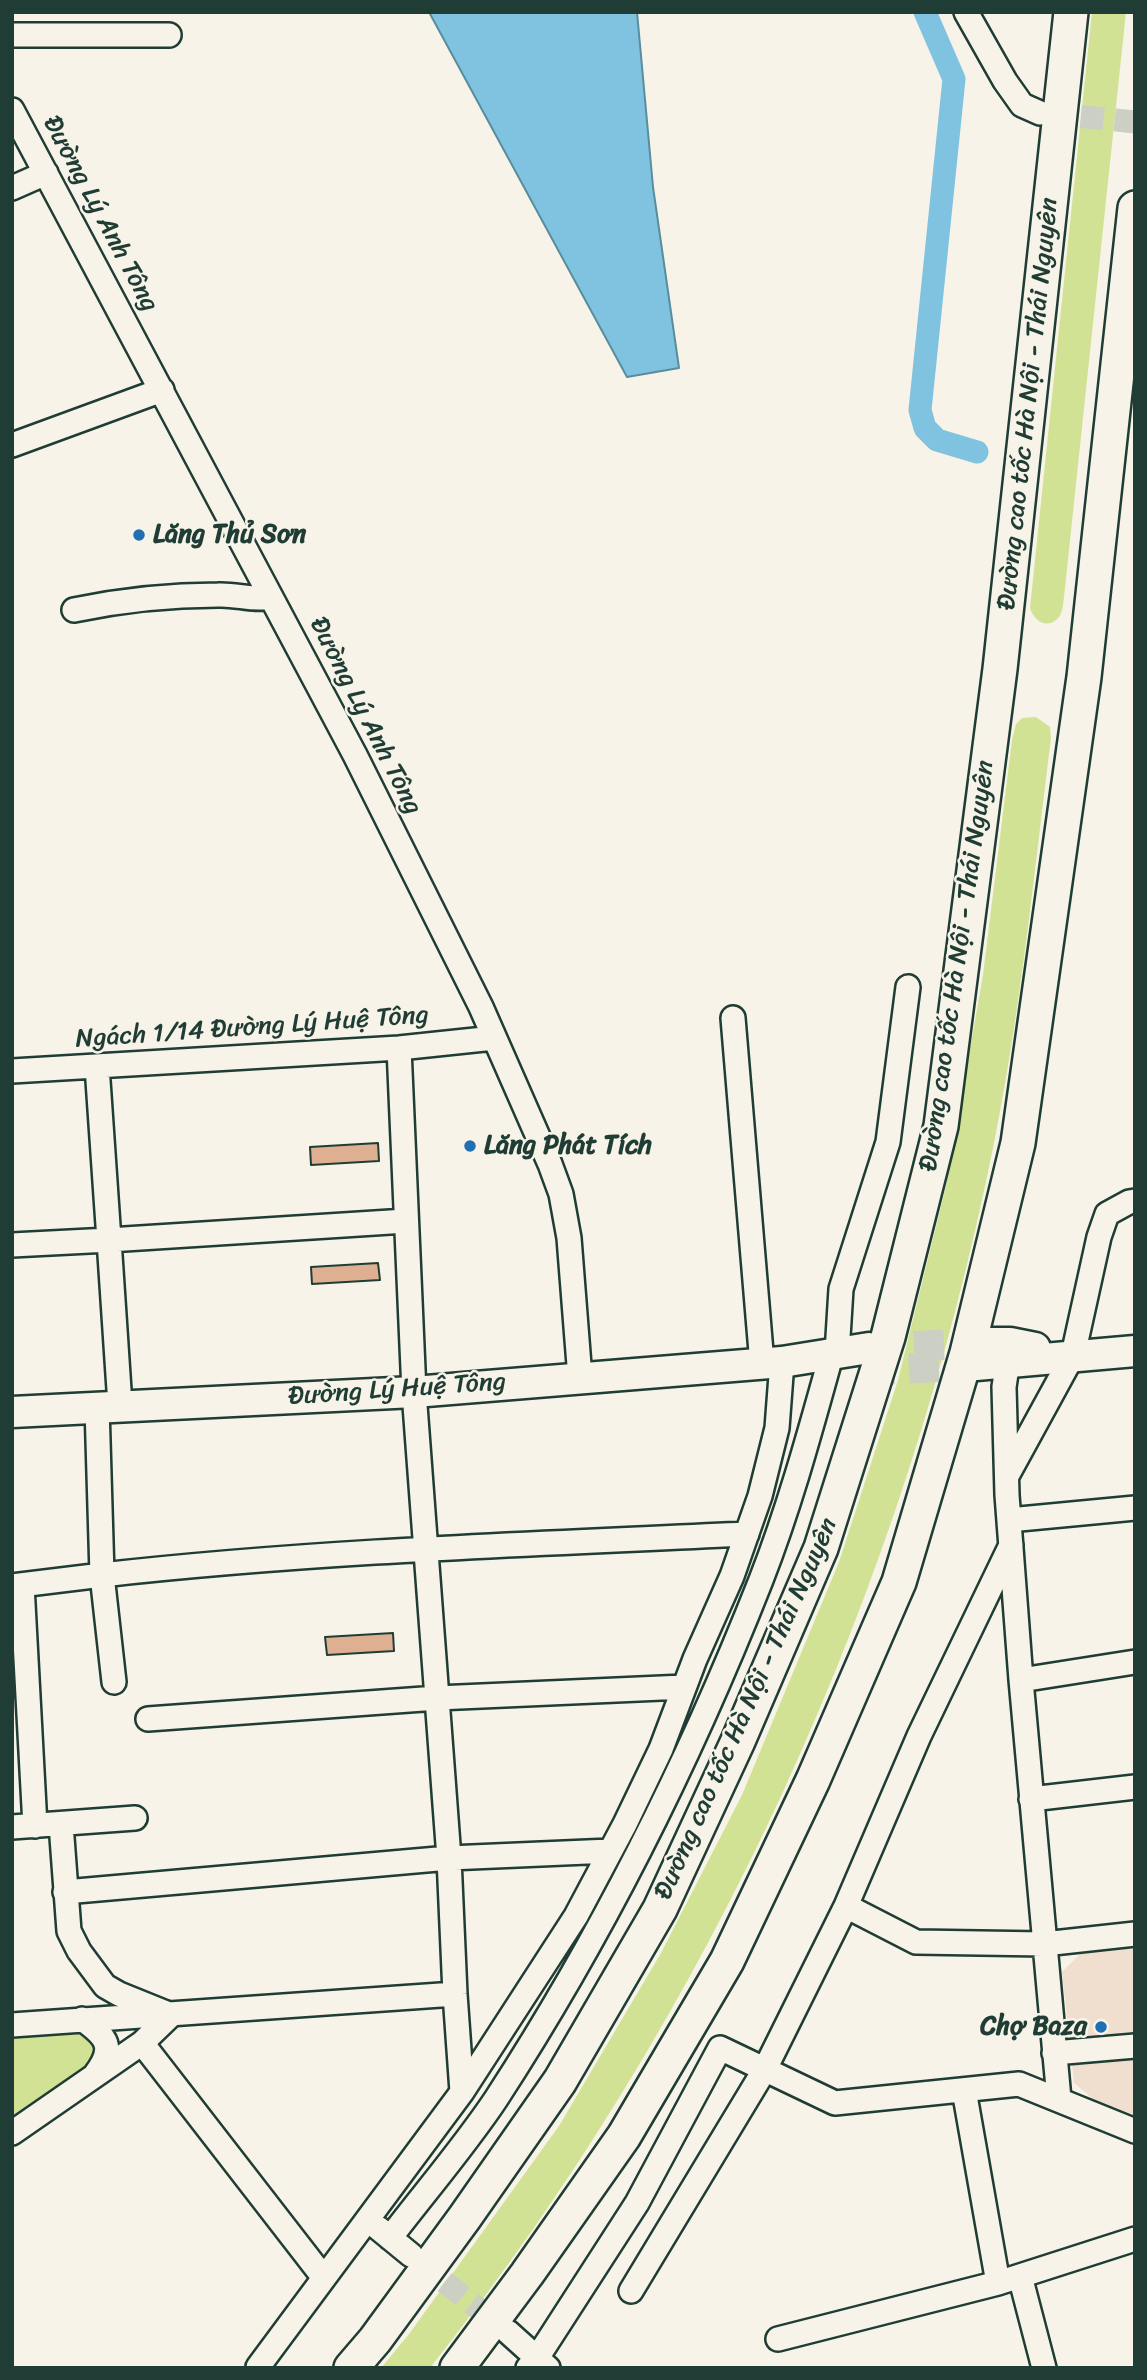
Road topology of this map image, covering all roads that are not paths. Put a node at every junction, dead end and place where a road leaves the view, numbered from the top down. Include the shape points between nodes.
1 (966, 12) edge
2 (1071, 12) edge
3 (12, 35) edge
4 (169, 35) dead end
5 (12, 110) edge
6 (1040, 113) tunnel mouth
7 (46, 173) junction
8 (12, 188) edge
9 (1135, 208) edge
10 (162, 390) junction
11 (12, 445) edge
12 (271, 597) junction
13 (74, 610) dead end
14 (908, 987) dead end
15 (733, 1018) dead end
16 (494, 1038) junction
17 (399, 1048) junction
18 (97, 1066) junction
19 (12, 1071) edge
20 (1135, 1201) edge
21 (406, 1221) junction
22 (109, 1240) junction
23 (12, 1245) edge
24 (1135, 1351) edge
25 (994, 1353) joint
26 (1073, 1355) junction
27 (866, 1359) tunnel mouth
28 (833, 1360) junction
29 (772, 1363) junction
30 (580, 1378) junction
31 (414, 1392) junction
32 (108, 1406) junction
33 (12, 1412) edge
34 (1008, 1475) junction
35 (1135, 1508) edge
36 (1009, 1520) junction
37 (747, 1534) junction
38 (1011, 1545) junction
39 (428, 1549) junction
40 (102, 1575) junction
41 (17, 1585) edge
42 (1135, 1662) edge
43 (1021, 1680) junction
44 (114, 1682) dead end
45 (684, 1687) junction
46 (437, 1698) junction
47 (148, 1719) dead end
48 (1135, 1787) edge
49 (1031, 1799) junction
50 (135, 1818) dead end
51 (61, 1824) junction
52 (23, 1826) edge
53 (610, 1851) junction
54 (449, 1858) junction
55 (65, 1892) junction
56 (846, 1906) junction
57 (1135, 1934) edge
58 (1044, 1944) junction
59 (455, 1994) junction
60 (171, 2015) junction
61 (82, 2019) junction
62 (12, 2025) edge
63 (142, 2043) junction
64 (1135, 2046) edge
65 (1054, 2053) junction
66 (765, 2069) junction
67 (95, 2076) junction
68 (964, 2090) junction
69 (462, 2092) junction
70 (1059, 2099) junction
71 (1135, 2131) edge
72 (12, 2133) edge
73 (367, 2220) junction
74 (390, 2238) junction
75 (1135, 2239) edge
76 (411, 2255) tunnel mouth
77 (324, 2277) junction
78 (1009, 2279) junction
79 (631, 2291) dead end
80 (508, 2333) tunnel mouth
81 (778, 2339) dead end
82 (538, 2364) edge
83 (258, 2367) edge
84 (351, 2368) edge
85 (457, 2368) edge
86 (1044, 2368) edge

1 - 6 street via 1004,81 1022,105
2 - 84 highway, Đường cao tốc Hà Nội - Thái Nguyên via 1000,669 943,1112 888,1336 821,1548 660,1909 560,2081 466,2217
3 - 4 street
5 - 7 street, Đường Lý Anh Tông
7 - 8 street
7 - 10 street, Đường Lý Anh Tông
9 - 85 highway via 1084,677 1018,1143 967,1353 899,1582 813,1780 727,1961 624,2136
10 - 11 street
10 - 12 street, Đường Lý Anh Tông
12 - 13 street via 159,597
12 - 16 street, Đường Lý Anh Tông via 355,755
14 - 28 street via 888,1142 841,1289
15 - 29 street
16 - 17 street, Ngách 1/14 Đường Lý Huệ Tông
16 - 30 street, Đường Lý Anh Tông via 550,1164 565,1213
17 - 18 street, Ngách 1/14 Đường Lý Huệ Tông
17 - 21 street
18 - 19 street, Ngách 1/14 Đường Lý Huệ Tông
18 - 22 street
20 - 26 street via 1107,1214
21 - 22 street
21 - 31 street
22 - 23 street
22 - 32 street
24 - 26 main road
25 - 26 main road
25 - 34 street via 1004,1387
26 - 34 street
27 - 28 main road, Đường Lý Huệ Tông
28 - 29 main road, Đường Lý Huệ Tông
28 - 74 street via 762,1578 680,1767 578,1964 495,2100
29 - 30 main road, Đường Lý Huệ Tông
29 - 37 street via 777,1427
30 - 31 main road, Đường Lý Huệ Tông
31 - 32 main road, Đường Lý Huệ Tông
31 - 39 street
32 - 33 main road, Đường Lý Huệ Tông
32 - 40 street
34 - 36 street
35 - 36 street
36 - 38 street
37 - 39 street
37 - 45 street
38 - 43 street
38 - 56 street via 919,1736
39 - 40 street
39 - 46 street
40 - 41 street
40 - 44 street
41 - 52 street
42 - 43 street
43 - 49 street
45 - 46 street
45 - 53 street via 661,1749
46 - 47 street
46 - 54 street
48 - 49 street
49 - 58 street
50 - 51 street
51 - 52 street
51 - 55 street
53 - 54 street
53 - 69 street via 576,1916
54 - 55 street
54 - 59 street
55 - 60 street via 69,1931 105,1986
56 - 58 street via 916,1942
56 - 66 street
57 - 58 street
58 - 65 street
59 - 60 street
59 - 69 street
60 - 61 street
60 - 63 street
61 - 62 street
61 - 67 street via 101,2033 107,2046 104,2064
63 - 67 street
63 - 77 street
64 - 65 street
65 - 70 street
66 - 68 street via 835,2103
66 - 79 street
66 - 82 street via 720,2048 637,2203
67 - 72 street
68 - 70 street via 1019,2084
68 - 78 street
69 - 73 street
70 - 71 street
73 - 74 street
73 - 77 street
74 - 76 street
75 - 78 street
77 - 83 street
78 - 81 street
78 - 86 street
80 - 82 street

